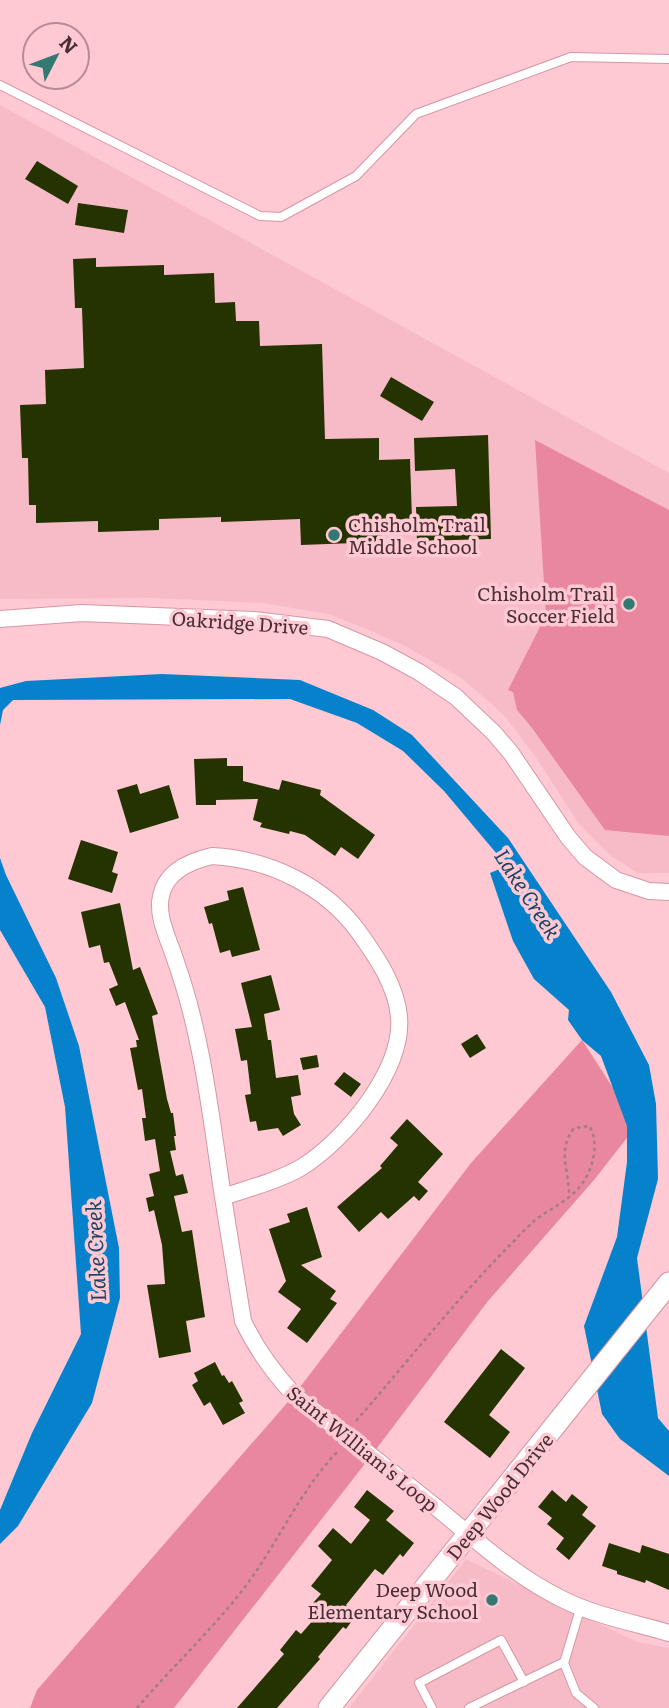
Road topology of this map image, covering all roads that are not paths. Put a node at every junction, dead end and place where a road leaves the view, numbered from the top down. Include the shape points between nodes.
1 (669, 59) edge
2 (0, 85) edge
3 (0, 619) edge
4 (669, 892) edge
5 (223, 1197) junction
6 (668, 1285) edge
7 (467, 1535) junction
8 (581, 1606) junction
9 (669, 1633) edge
10 (564, 1662) junction
11 (524, 1682) junction
12 (329, 1708) edge
13 (432, 1708) edge
14 (470, 1708) edge
15 (594, 1708) edge

1 - 2 lane via 571,57 416,114 356,176 281,216 260,216
3 - 4 street, Oakridge Drive via 82,613 254,620 328,629 382,652 456,697 495,733 585,857 616,880
5 - 5 street, Saint William's Loop via 283,1177 329,1146 379,1085 395,1046 399,1016 375,955 334,905 277,870 212,856 193,860 168,878 160,898 160,915 199,1038
5 - 7 street, Saint William's Loop via 240,1312 251,1340 276,1376 293,1395
6 - 7 street, Deep Wood Drive
7 - 8 street, Saint William's Loop via 539,1586
7 - 12 street, Deep Wood Drive
8 - 9 street, Saint William's Loop
8 - 10 lane
10 - 11 lane
10 - 15 lane via 576,1693
11 - 13 lane via 501,1640 419,1683
11 - 14 lane

